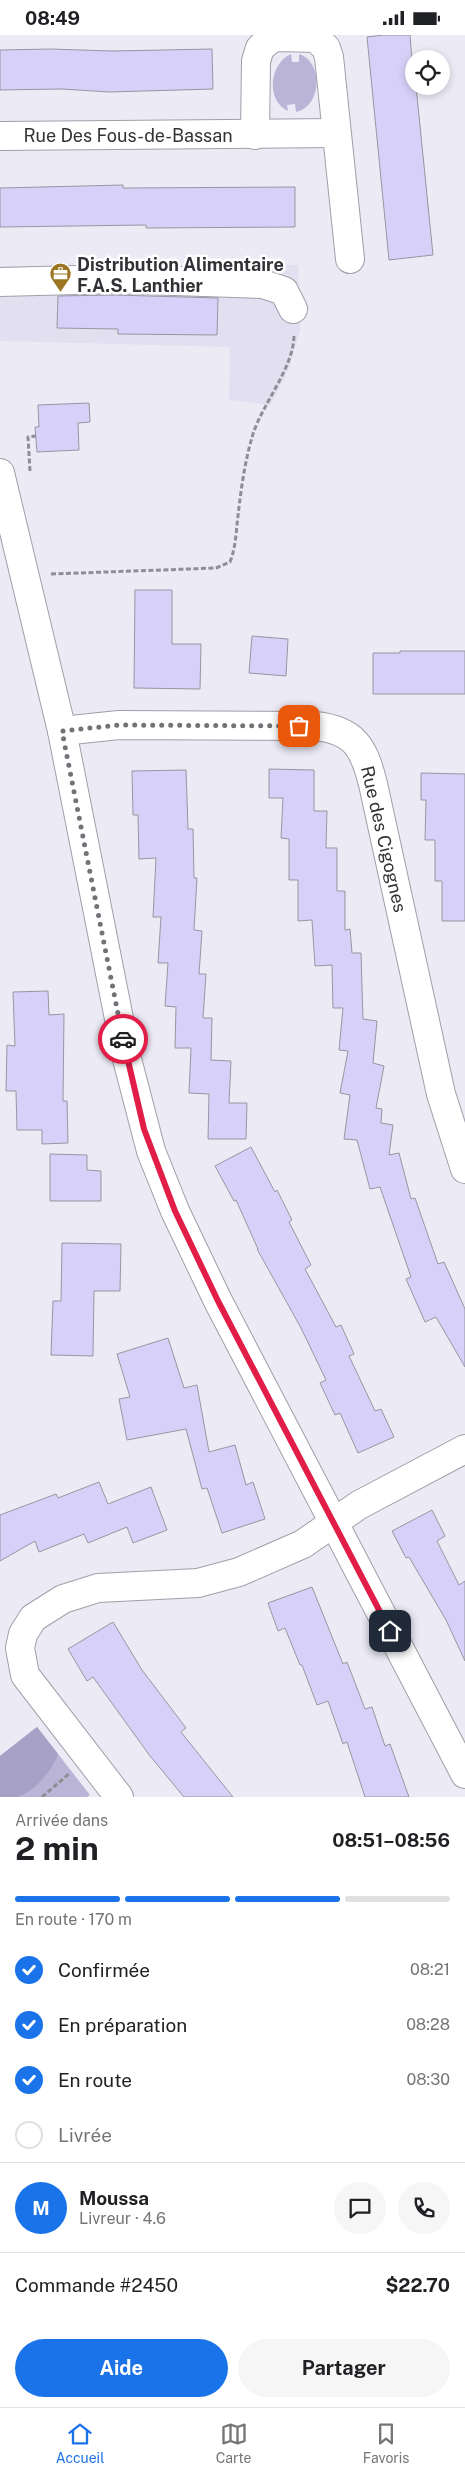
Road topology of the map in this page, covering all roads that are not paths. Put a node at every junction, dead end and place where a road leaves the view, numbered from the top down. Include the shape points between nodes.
1 (336, 133) junction
2 (256, 135) junction
3 (0, 136) edge
4 (350, 259) dead end
5 (0, 282) edge
6 (284, 302) road end
7 (0, 473) edge
8 (62, 731) junction
9 (465, 1169) edge
10 (465, 1449) edge
11 (334, 1523) junction
12 (465, 1774) edge
13 (119, 1797) edge

1 - 2 street, Rue Des Fous-de-Bassan
1 - 2 street, Rue Des Fous-de-Bassan via 326,48 316,38 286,36 271,39 258,54
1 - 4 street, Rue Des Fous-de-Bassan
2 - 3 street, Rue Des Fous-de-Bassan
5 - 6 street via 115,279 263,284
7 - 8 street
8 - 9 street, Rue des Cigognes via 120,725 299,726 334,729 354,740 366,759 374,784 441,1094
8 - 11 street via 127,1059 149,1145 175,1211 218,1301
10 - 11 street via 363,1503
11 - 12 street
11 - 13 street via 303,1544 225,1576 198,1583 98,1588 63,1599 33,1618 23,1633 20,1648 25,1675

